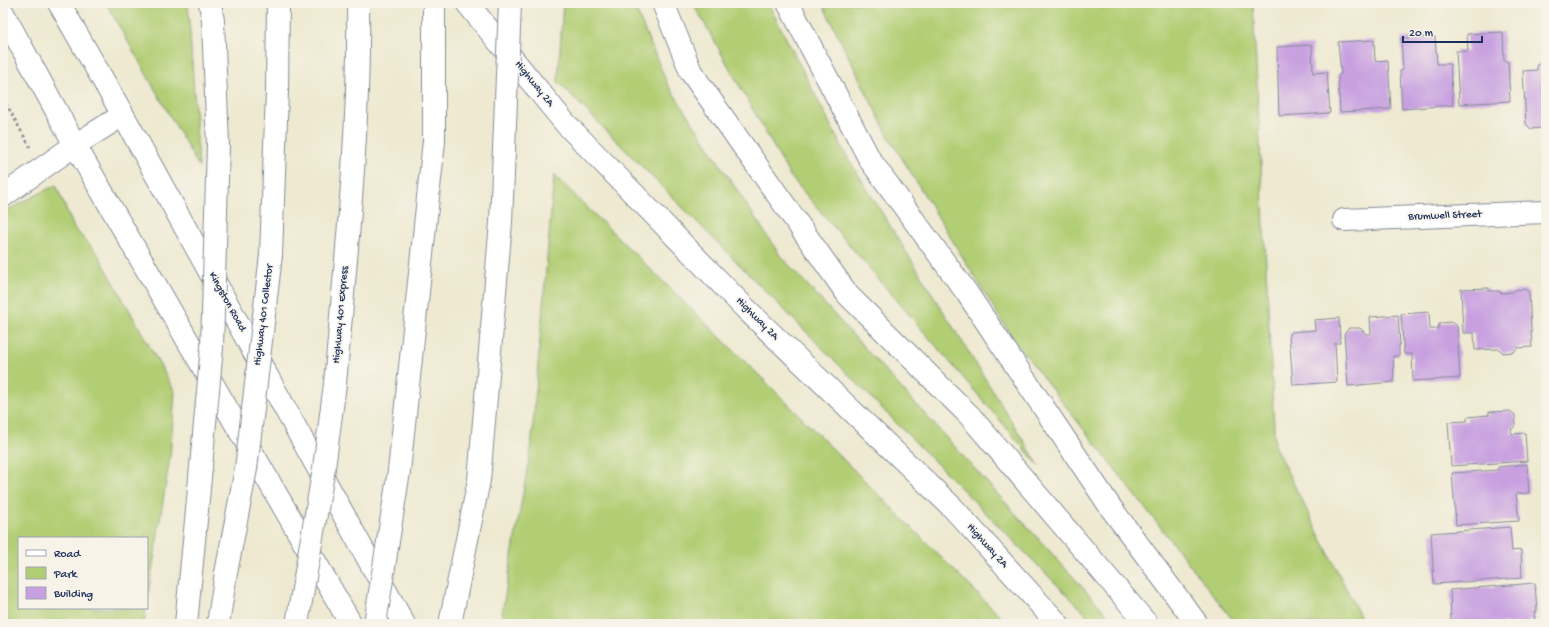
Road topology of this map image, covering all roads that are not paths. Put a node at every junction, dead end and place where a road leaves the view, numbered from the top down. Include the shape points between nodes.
1 (59, 3) edge
2 (210, 3) edge
3 (278, 3) edge
4 (358, 3) edge
5 (434, 3) edge
6 (467, 3) edge
7 (510, 3) edge
8 (662, 3) edge
9 (788, 3) edge
10 (3, 13) edge
11 (123, 115) junction
12 (75, 145) junction
13 (3, 196) edge
14 (1546, 212) edge
15 (1344, 220) dead end
16 (451, 618) edge
17 (186, 624) edge
18 (218, 624) edge
19 (296, 624) edge
20 (351, 624) edge
21 (375, 624) edge
22 (404, 624) edge
23 (1058, 624) edge
24 (1147, 624) edge
25 (1197, 624) edge

1 - 11 main road, Kingston Road
2 - 17 main road, bridge via 218,145 212,348
3 - 18 main road, Highway 401 Collector, bridge via 271,255 246,469
4 - 19 main road, Highway 401 Express, bridge via 359,46 352,193 335,384 324,468
5 - 21 main road, bridge via 434,140 399,471
6 - 23 main road, Highway 2A via 565,123 746,309 953,508
7 - 16 main road, bridge via 502,222 479,480
8 - 24 main road via 691,72 848,295 969,415
9 - 25 main road via 870,160 967,294 1111,508
10 - 12 main road
11 - 12 main road
11 - 22 main road, Kingston Road
12 - 13 main road
12 - 20 main road
14 - 15 main road, Brumwell Street

